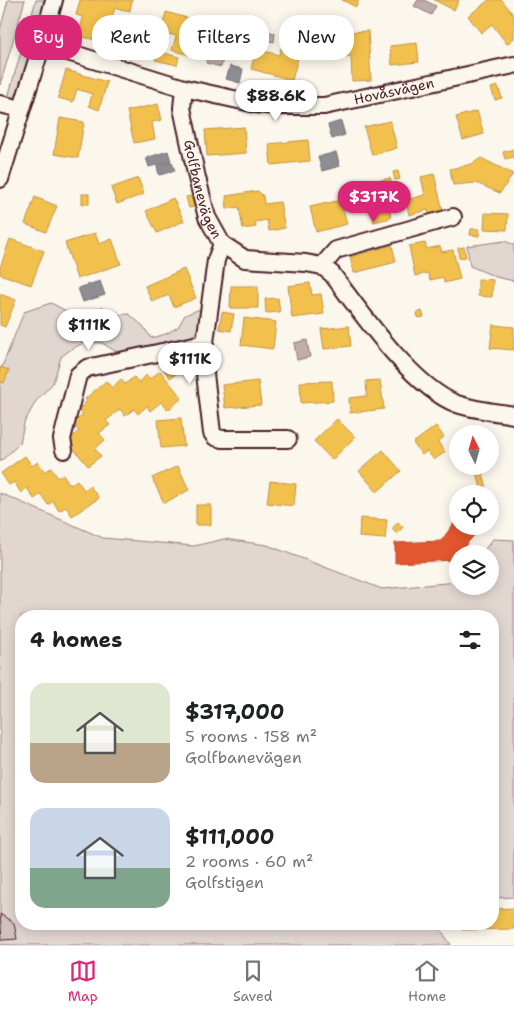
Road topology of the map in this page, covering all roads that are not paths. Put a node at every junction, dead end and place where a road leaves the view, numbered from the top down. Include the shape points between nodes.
1 (54, 0) edge
2 (50, 15) edge
3 (82, 56) edge
4 (37, 60) edge
5 (514, 65) edge
6 (184, 88) junction
7 (0, 104) edge
8 (21, 109) junction
9 (0, 178) edge
10 (452, 217) dead end
11 (222, 244) junction
12 (322, 266) junction
13 (204, 343) junction
14 (514, 415) edge
15 (288, 439) dead end
16 (64, 450) dead end

1 - 2 street
3 - 6 street, Hovåsvägen
4 - 8 street
5 - 6 street, Hovåsvägen via 324,106 256,104
6 - 11 street, Golfbanevägen via 182,108 197,178 207,218
7 - 8 street
8 - 9 street
10 - 12 street via 336,250
11 - 12 street, Golfbanevägen via 245,259
11 - 13 street via 216,260
12 - 14 street via 332,274 392,351 436,391 455,403
13 - 15 street via 205,382 215,437
13 - 16 street via 87,368 78,375 62,439

